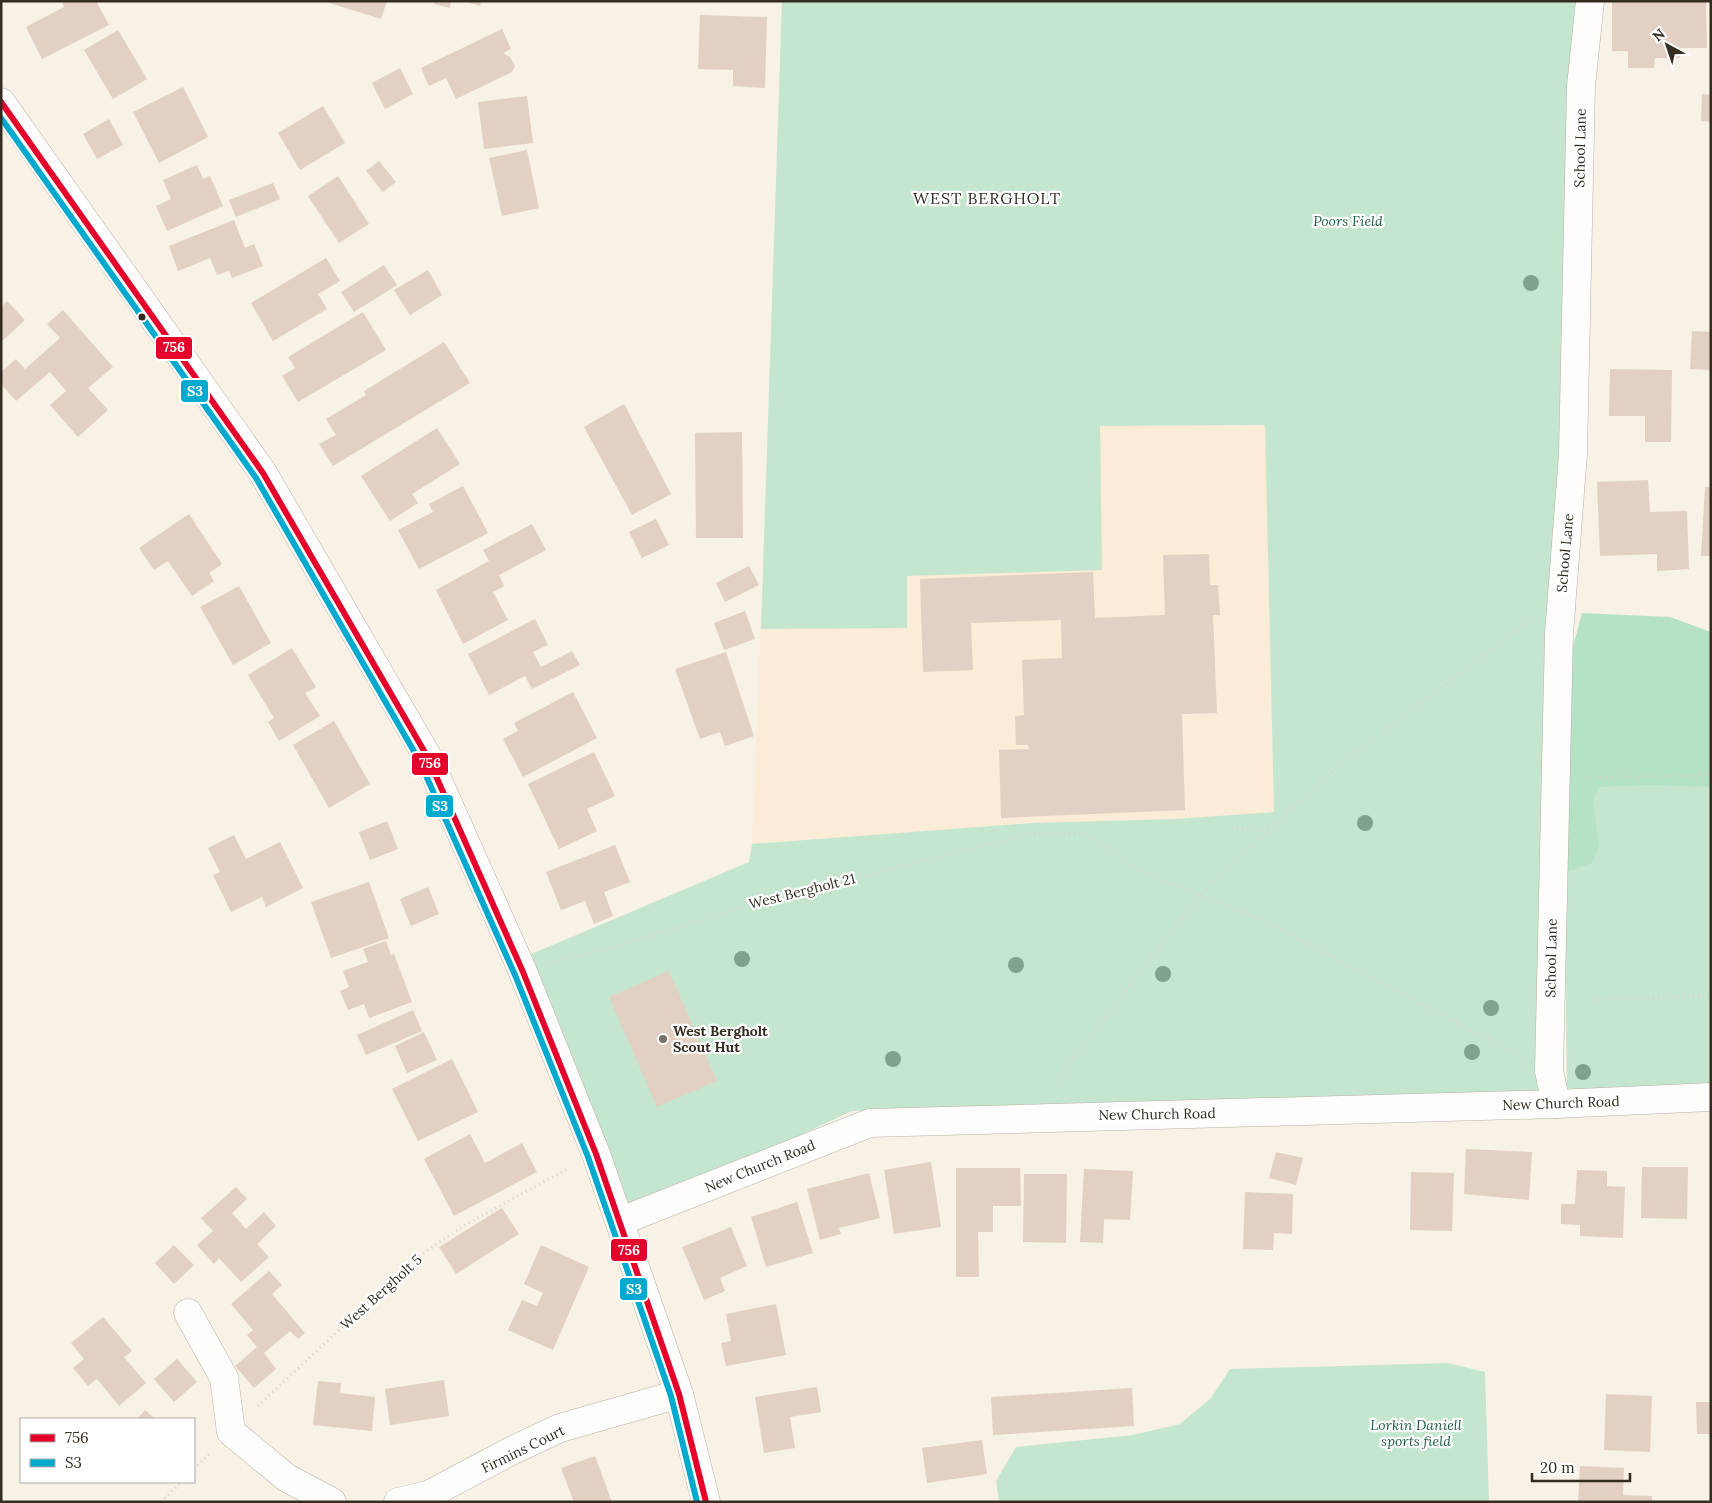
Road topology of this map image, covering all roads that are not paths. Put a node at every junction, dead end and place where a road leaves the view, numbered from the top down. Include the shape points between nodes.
1 (1590, 1) edge
2 (1, 102) edge
3 (1711, 1097) edge
4 (1556, 1104) junction
5 (621, 1221) junction
6 (188, 1313) dead end
7 (679, 1394) junction
8 (325, 1500) edge
9 (398, 1502) edge
10 (706, 1502) edge

1 - 4 street, School Lane via 1581,86 1573,454 1559,634 1549,1071
2 - 5 street via 263,473 427,756 522,972
3 - 4 street, New Church Road
4 - 5 street, New Church Road via 870,1123
5 - 7 street
6 - 8 street via 224,1378 237,1437 287,1478
7 - 9 street, Firmins Court via 560,1428 428,1496
7 - 10 street

